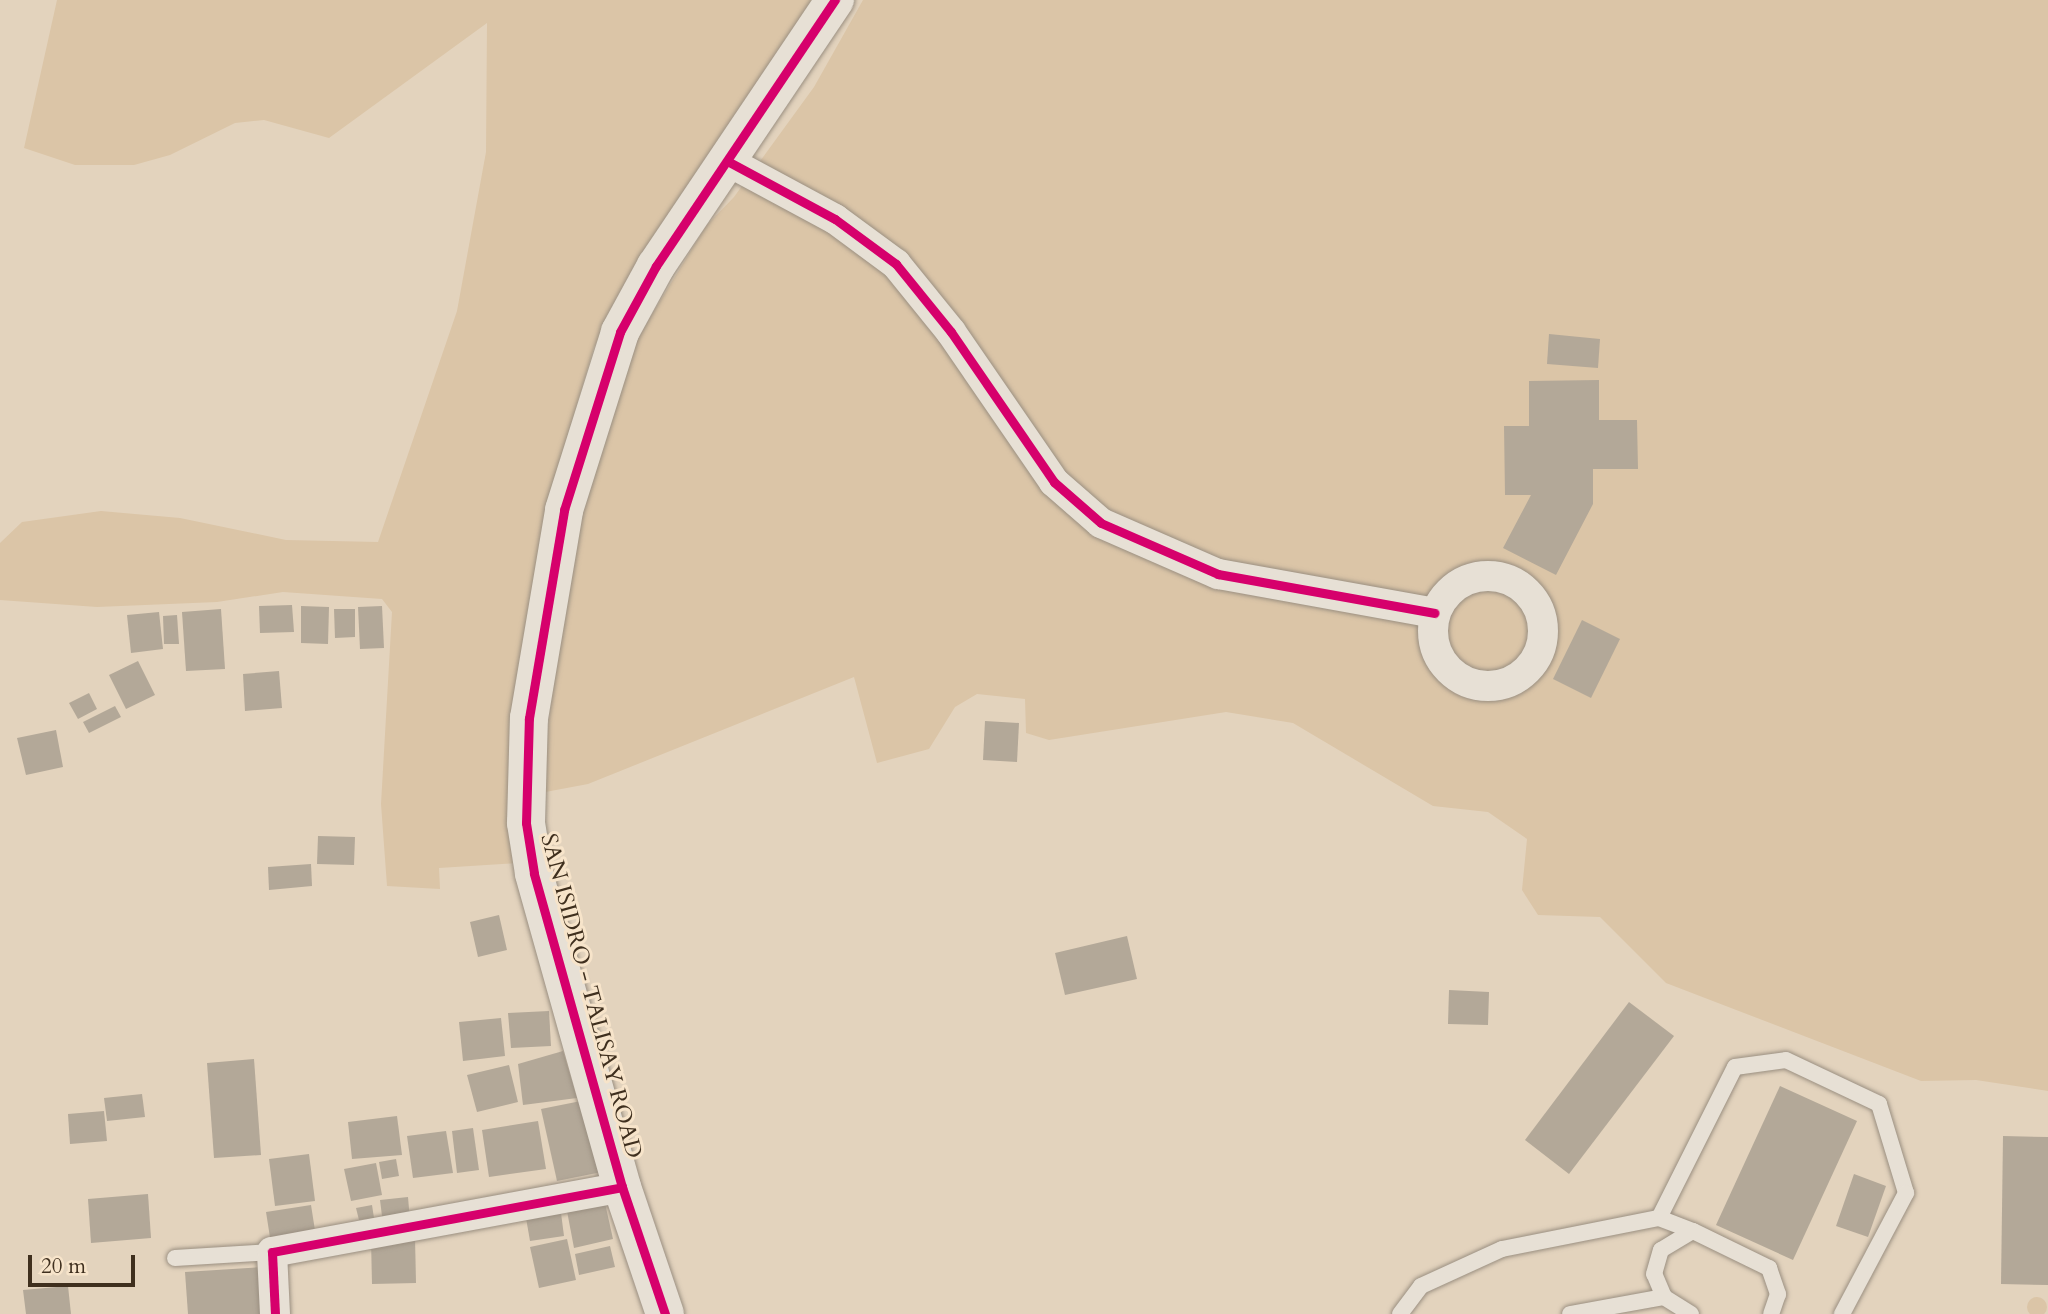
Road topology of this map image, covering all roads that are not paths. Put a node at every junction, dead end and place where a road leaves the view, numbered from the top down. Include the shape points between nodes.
1 (835, 0) edge
2 (731, 163) junction
3 (1435, 613) dead end
4 (622, 1187) junction
5 (1659, 1218) junction
6 (1693, 1231) junction
7 (272, 1252) junction
8 (175, 1258) dead end
9 (1664, 1297) junction
10 (275, 1314) edge
11 (665, 1314) edge
12 (1400, 1314) edge
13 (1570, 1314) edge
14 (1691, 1314) edge
15 (1771, 1314) edge
16 (1842, 1314) edge

1 - 2 street, SAN ISIDRO - TALISAY ROAD
2 - 3 street via 835,219 896,264 1054,482 1101,523 1218,574
2 - 4 street, SAN ISIDRO - TALISAY ROAD via 650,276 607,367 564,510 528,729 526,823 534,873
4 - 7 street
4 - 11 street, SAN ISIDRO - TALISAY ROAD
5 - 6 lane
5 - 12 lane via 1502,1249 1421,1286
5 - 16 lane via 1735,1067 1786,1060 1879,1104 1906,1193
6 - 9 lane via 1661,1250 1654,1274
6 - 15 lane via 1769,1268 1778,1294
7 - 8 lane
7 - 10 street
9 - 13 lane
9 - 14 lane

